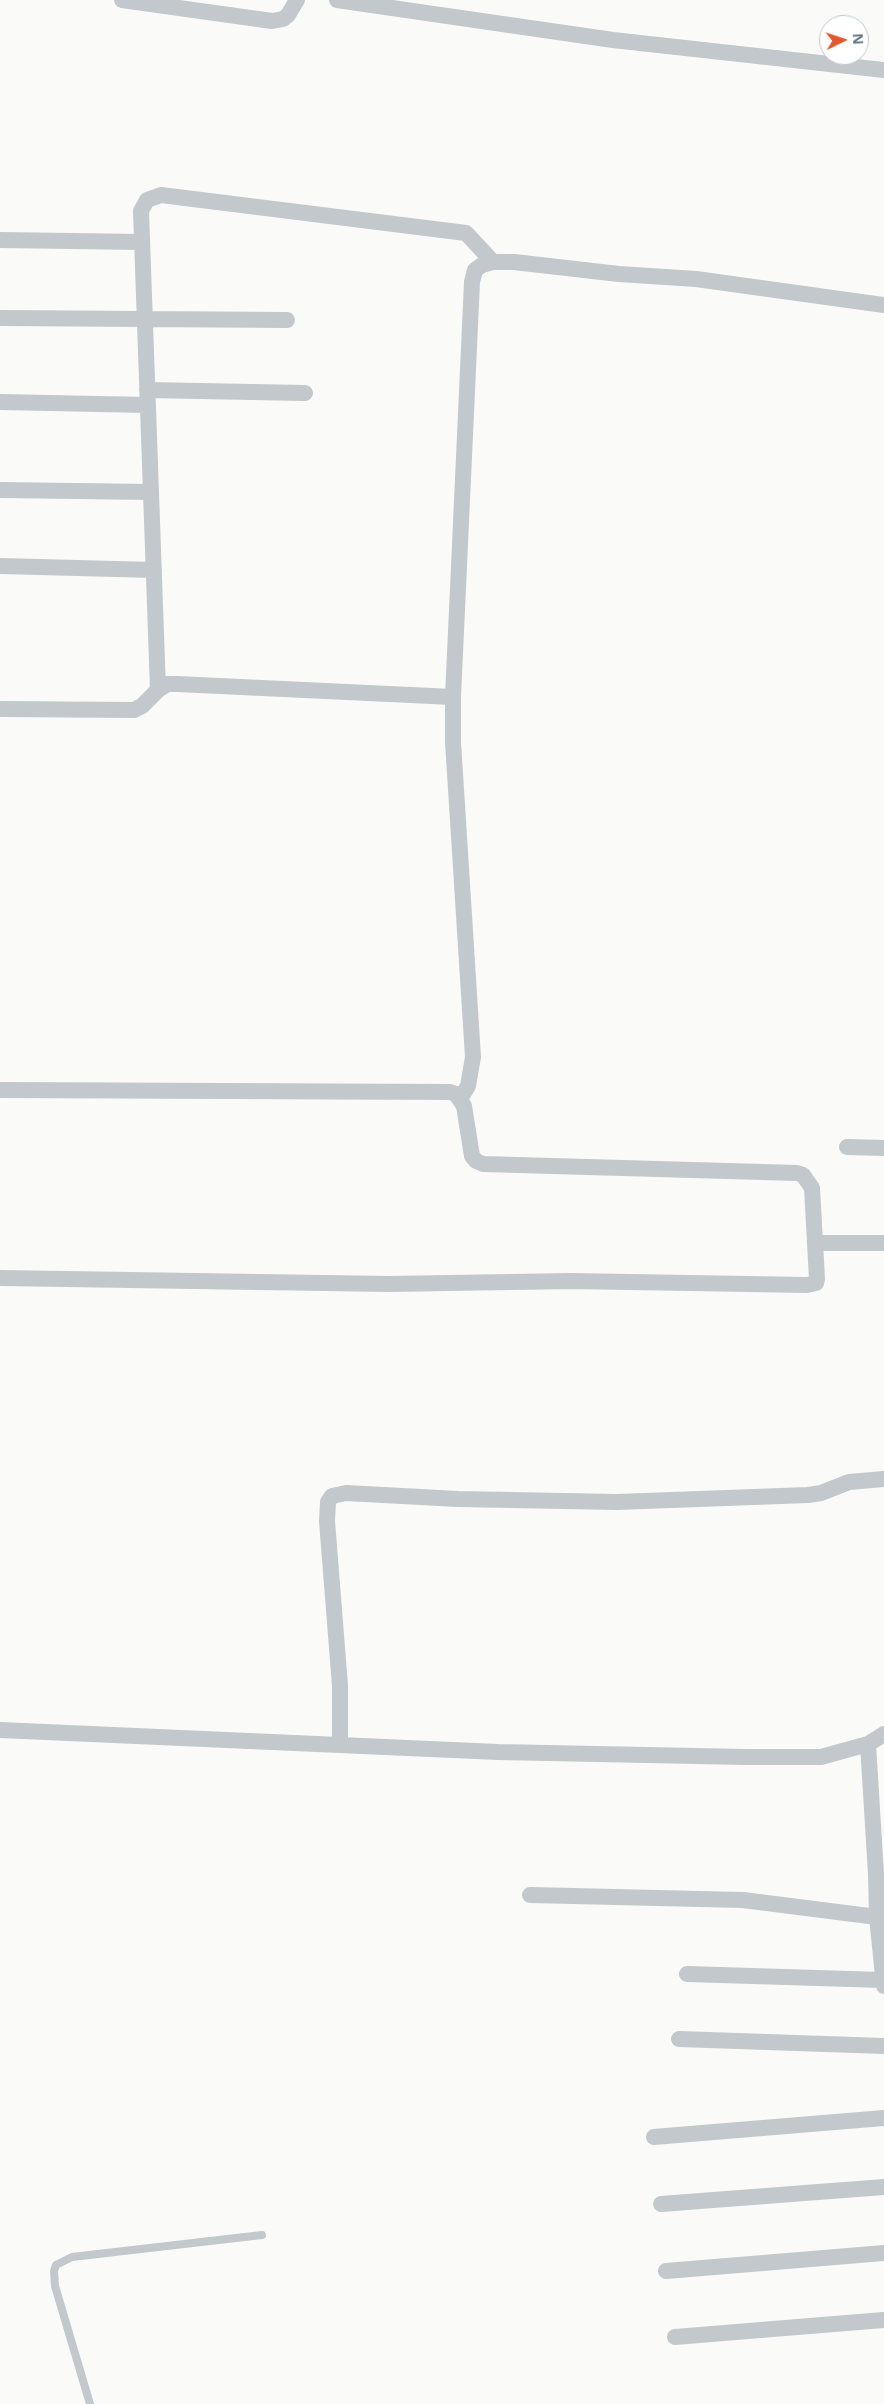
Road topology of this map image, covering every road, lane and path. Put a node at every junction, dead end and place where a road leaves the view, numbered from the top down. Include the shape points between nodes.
1 (122, 0) edge
2 (296, 0) edge
3 (337, 0) edge
4 (884, 70) edge
5 (0, 240) edge
6 (142, 242) junction
7 (493, 262) junction
8 (884, 305) edge
9 (0, 318) edge
10 (145, 320) junction
11 (287, 320) dead end
12 (305, 393) dead end
13 (148, 398) junction
14 (0, 402) edge
15 (0, 490) edge
16 (151, 492) junction
17 (0, 566) edge
18 (154, 570) junction
19 (158, 690) junction
20 (452, 697) junction
21 (0, 709) edge
22 (0, 1090) edge
23 (460, 1099) junction
24 (847, 1147) dead end
25 (884, 1148) edge
26 (816, 1243) junction
27 (884, 1243) edge
28 (0, 1278) edge
29 (884, 1479) edge
30 (0, 1730) edge
31 (884, 1734) edge
32 (868, 1744) junction
33 (340, 1746) junction
34 (880, 1874) edge
35 (530, 1895) dead end
36 (876, 1917) junction
37 (687, 1974) dead end
38 (884, 1983) edge
39 (679, 2039) dead end
40 (884, 2046) edge
41 (884, 2118) edge
42 (654, 2137) dead end
43 (884, 2187) edge
44 (660, 2204) dead end
45 (262, 2234) dead end
46 (884, 2253) edge
47 (666, 2271) dead end
48 (884, 2320) edge
49 (675, 2337) dead end
50 (90, 2404) edge

1 - 2 street via 272,21 288,15
3 - 4 street via 613,40
5 - 6 street
6 - 7 street via 141,211 147,200 161,195 466,233
6 - 10 street
7 - 8 street via 696,279
7 - 20 street via 475,270 472,282
9 - 10 street
10 - 11 street
10 - 13 street
12 - 13 street
13 - 14 street
13 - 16 street
15 - 16 street
16 - 18 street
17 - 18 street
18 - 19 street
19 - 20 street via 167,684 177,684
19 - 21 street via 134,710
20 - 23 street via 473,1057 468,1086
22 - 23 street via 450,1092
23 - 26 street via 464,1106 469,1150 476,1161 483,1164 803,1175 812,1188
24 - 25 street
26 - 27 street
26 - 28 street via 817,1279 816,1283 807,1285 389,1284
29 - 33 street via 849,1482 808,1495 617,1502 346,1493 332,1496 326,1521 340,1686
30 - 33 street
31 - 32 street
32 - 33 street via 821,1757 746,1758
32 - 34 street
34 - 36 street
35 - 36 street via 743,1900
36 - 38 street
37 - 38 street
39 - 40 street
41 - 42 street
43 - 44 street
45 - 50 lane via 60,2261 54,2271 55,2286
46 - 47 street
48 - 49 street

